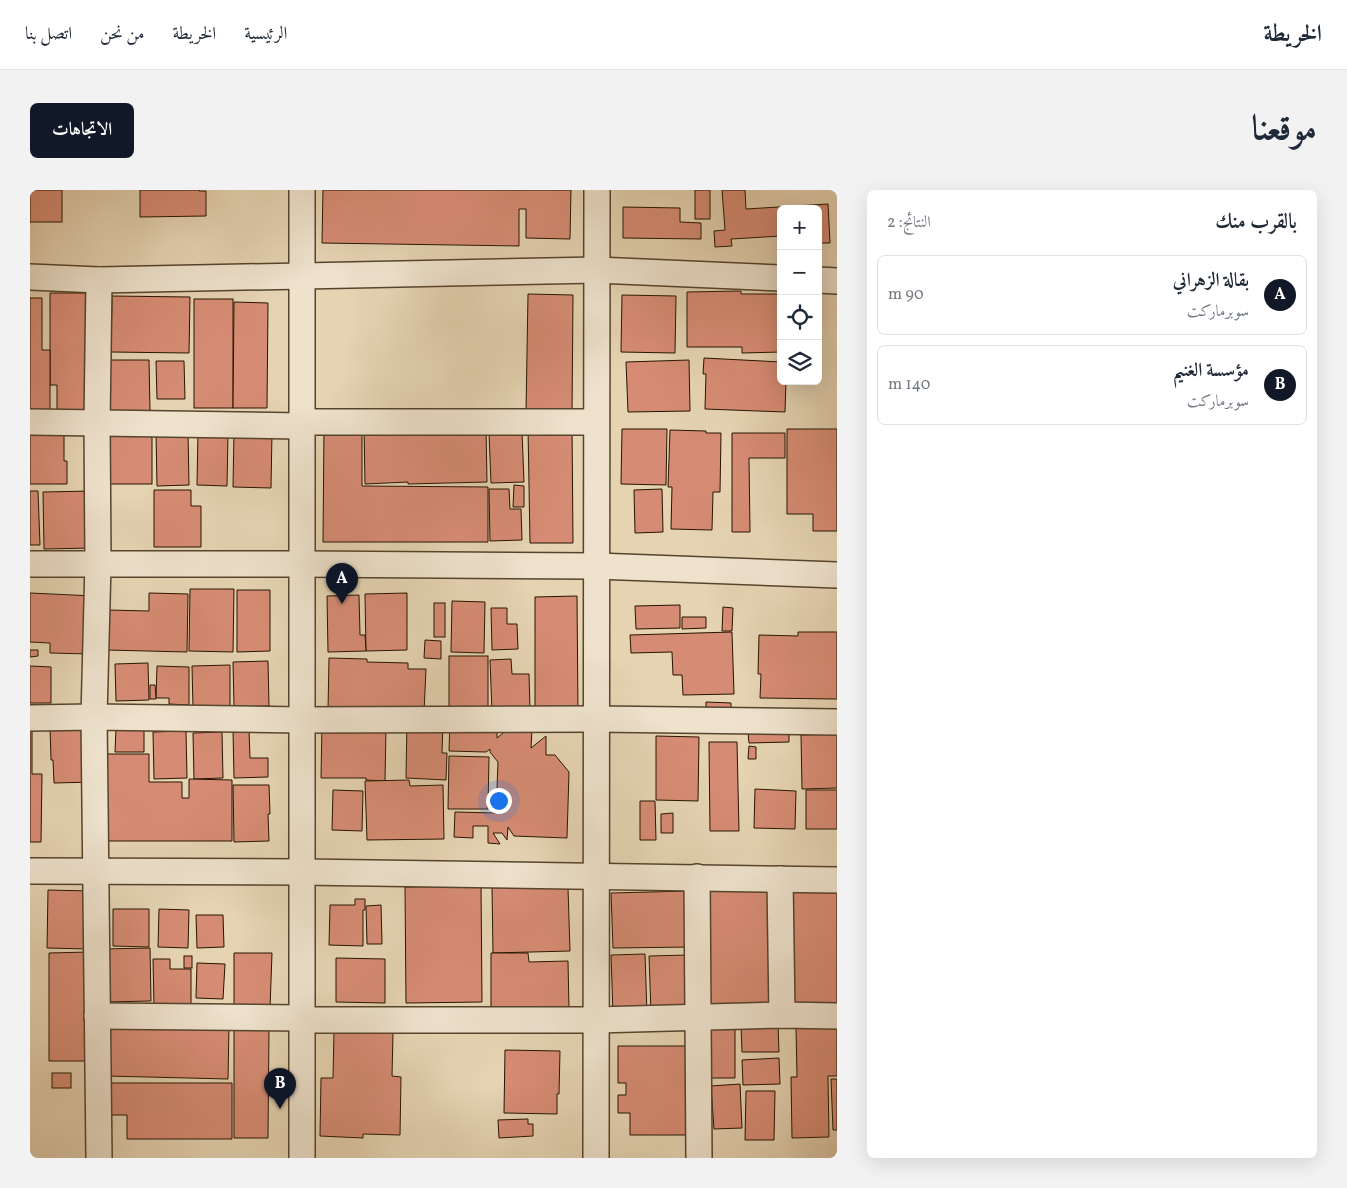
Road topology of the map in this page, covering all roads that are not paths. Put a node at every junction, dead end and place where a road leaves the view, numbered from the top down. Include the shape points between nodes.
1 (302, 190) edge
2 (597, 190) edge
3 (597, 270) junction
4 (302, 275) junction
5 (30, 277) edge
6 (777, 278) edge
7 (100, 280) junction
8 (822, 280) edge
9 (837, 281) edge
10 (30, 422) edge
11 (596, 422) junction
12 (97, 423) junction
13 (302, 424) junction
14 (98, 563) junction
15 (30, 564) edge
16 (302, 564) junction
17 (596, 566) junction
18 (837, 575) edge
19 (94, 717) junction
20 (30, 718) edge
21 (595, 719) junction
22 (301, 720) junction
23 (837, 722) edge
24 (30, 871) edge
25 (95, 872) junction
26 (302, 872) junction
27 (596, 876) junction
28 (696, 877) junction
29 (780, 879) junction
30 (837, 880) edge
31 (782, 1015) junction
32 (97, 1016) junction
33 (837, 1016) edge
34 (697, 1018) junction
35 (302, 1019) junction
36 (596, 1020) junction
37 (99, 1158) edge
38 (302, 1158) edge
39 (596, 1158) edge
40 (699, 1158) edge

1 - 4 street
2 - 3 street
3 - 4 street
3 - 6 street
3 - 11 street
4 - 7 street
4 - 13 street
5 - 7 street
7 - 12 street
8 - 9 street
10 - 12 street
11 - 13 street
11 - 17 street
12 - 13 street
12 - 14 street
13 - 16 street
14 - 15 street
14 - 16 street
14 - 19 street
16 - 17 street
16 - 22 street
17 - 18 street
17 - 21 street
19 - 20 street
19 - 22 street
19 - 25 street
21 - 22 street
21 - 23 street
21 - 27 street
22 - 26 street
24 - 25 street
25 - 26 street
25 - 32 street
26 - 27 street
26 - 35 street
27 - 28 street
27 - 36 street
28 - 29 street
28 - 34 street
29 - 30 street
29 - 31 street
31 - 33 street
31 - 34 street
32 - 35 street
32 - 37 street
34 - 36 street
34 - 40 street
35 - 36 street
35 - 38 street
36 - 39 street

